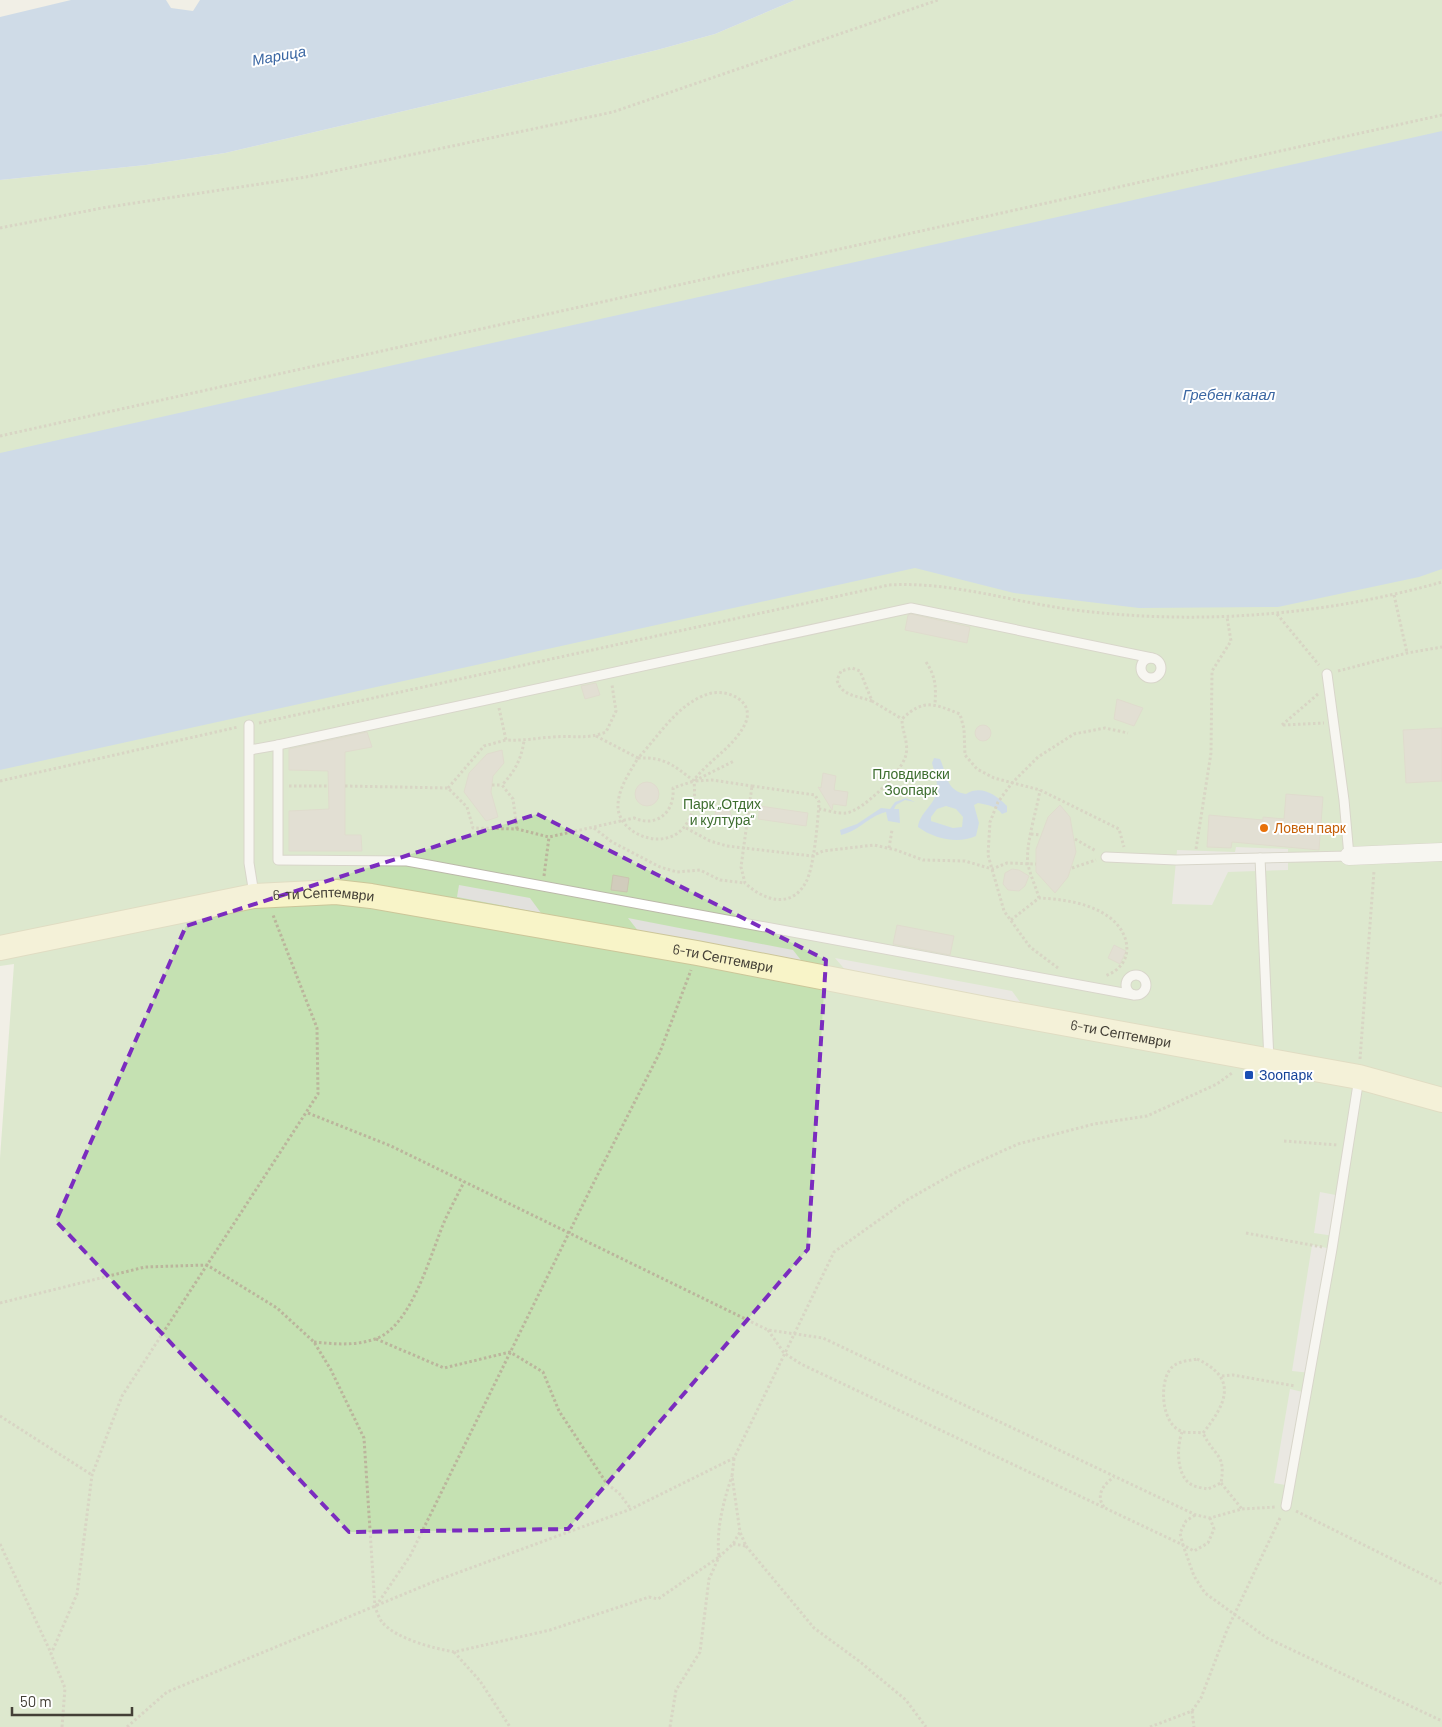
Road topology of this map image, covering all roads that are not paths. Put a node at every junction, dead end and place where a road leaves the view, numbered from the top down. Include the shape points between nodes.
1 (1152, 658) dead end
2 (1326, 674) road end
3 (249, 725) dead end
4 (278, 746) junction
5 (250, 750) junction
6 (1442, 852) edge
7 (1349, 856) junction
8 (1106, 857) road end
9 (1260, 858) junction
10 (260, 896) junction
11 (0, 948) edge
12 (1134, 995) dead end
13 (1262, 1060) junction
14 (1359, 1077) junction
15 (1442, 1100) edge
16 (1286, 1506) road end

1 - 4 lane via 911,608
2 - 7 lane
3 - 5 lane
4 - 5 lane
4 - 12 lane via 278,860 407,861
5 - 10 lane via 249,863
6 - 7 street
7 - 9 lane
8 - 9 lane
9 - 13 lane
10 - 11 street, 6-ти Септември
10 - 13 street, 6-ти Септември via 336,892 371,896 697,953
13 - 14 street, 6-ти Септември
14 - 15 street, 6-ти Септември
14 - 16 lane

